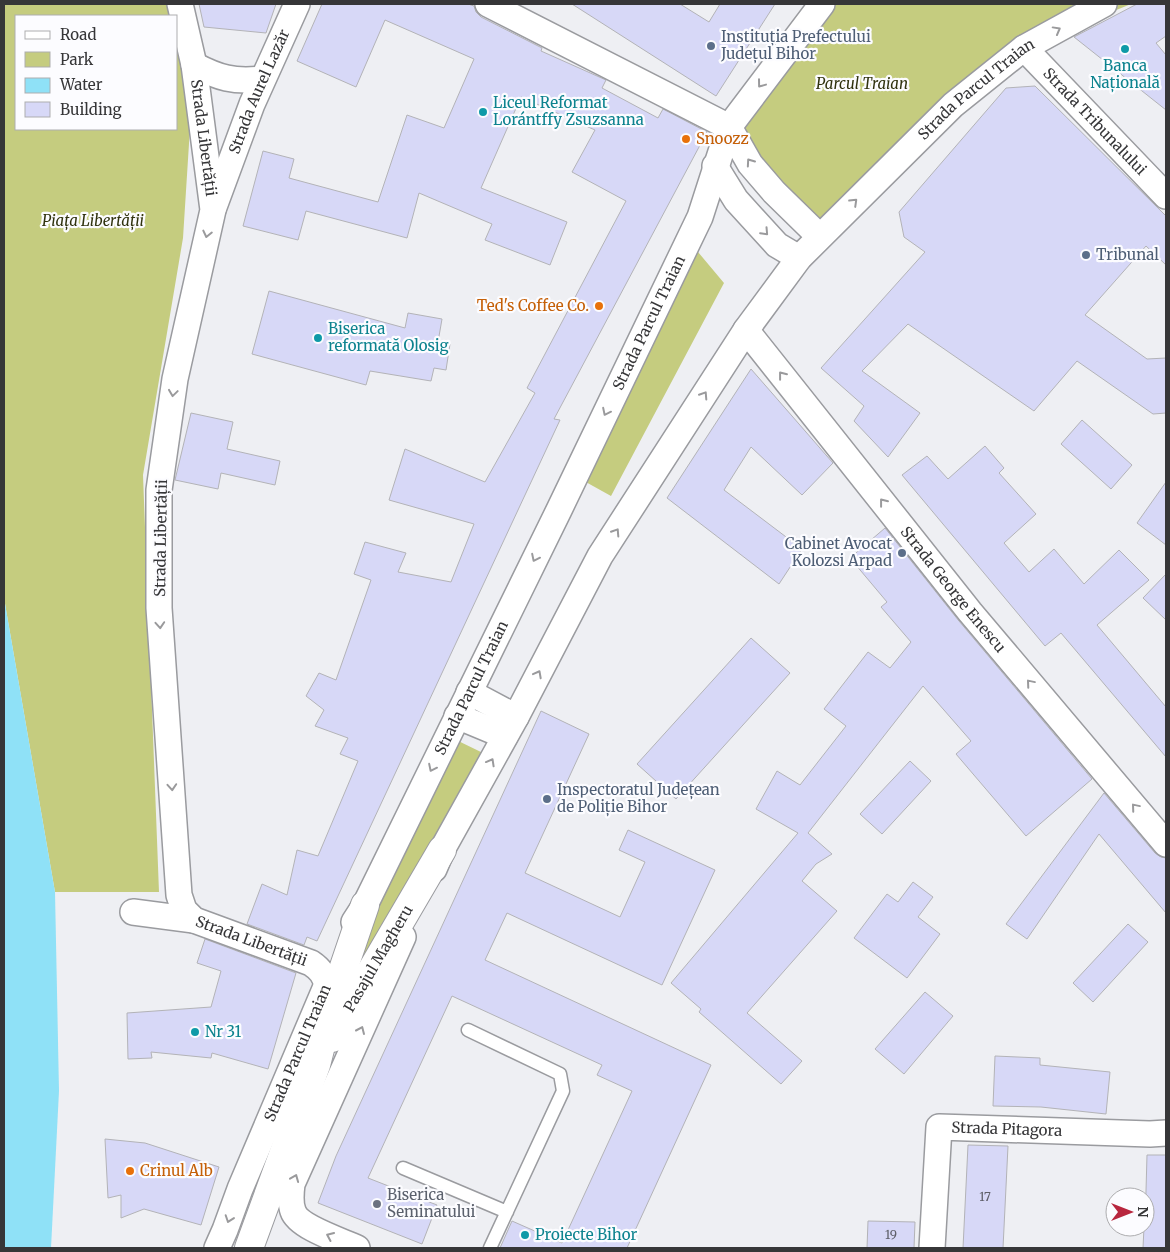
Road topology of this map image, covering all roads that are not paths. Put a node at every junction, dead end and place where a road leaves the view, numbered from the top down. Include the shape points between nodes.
1 (180, 4) edge
2 (297, 4) edge
3 (488, 4) edge
4 (822, 4) edge
5 (1104, 4) edge
6 (1024, 48) junction
7 (194, 65) junction
8 (262, 79) junction
9 (728, 127) junction
10 (715, 166) junction
11 (774, 192) junction
12 (1166, 196) edge
13 (736, 200) junction
14 (213, 210) junction
15 (700, 217) junction
16 (819, 236) junction
17 (799, 258) junction
18 (746, 330) junction
19 (469, 692) junction
20 (457, 716) junction
21 (510, 727) junction
22 (1166, 844) edge
23 (442, 850) junction
24 (364, 905) junction
25 (133, 912) dead end
26 (194, 920) junction
27 (327, 986) junction
28 (468, 1030) dead end
29 (316, 1065) junction
30 (1166, 1133) edge
31 (402, 1168) dead end
32 (507, 1212) junction
33 (217, 1248) edge
34 (249, 1248) edge
35 (357, 1248) edge
36 (490, 1248) edge
37 (932, 1248) edge

1 - 7 street, Strada Libertății
2 - 8 street, Strada Aurel Lazăr
3 - 9 street
4 -> 9 street, Strada Parcul Traian
6 -> 5 street, Strada Parcul Traian
6 - 12 street, Strada Tribunalului
16 -> 6 street, Strada Parcul Traian via 953,105
7 - 8 street via 229,80
7 - 14 street, Strada Libertății
8 - 14 street, Strada Aurel Lazăr
9 - 10 street, Strada Parcul Traian
11 -> 9 street via 750,164
10 - 13 street
10 - 15 street, Strada Parcul Traian
11 - 13 street
11 - 16 street
13 - 15 street
13 -> 17 street via 777,245
14 -> 26 street, Strada Libertății via 175,379 159,490 159,608 179,895 184,910
15 -> 19 street, Strada Parcul Traian
16 - 17 street, Strada Parcul Traian
17 - 18 street, Strada Parcul Traian
21 -> 18 street, Strada Parcul Traian via 600,556
22 -> 18 street, Strada George Enescu via 970,612
19 - 20 street, Strada Parcul Traian
19 - 21 street
20 - 21 street
20 -> 24 street, Strada Parcul Traian
23 -> 21 street, Strada Parcul Traian
23 - 29 street, Pasajul Magheru
35 -> 23 street, Strada Parcul Traian via 302,1223 293,1212 292,1184
24 - 27 street, Strada Parcul Traian via 346,937
24 - 29 street, Pasajul Magheru via 332,1002
25 - 26 street
26 - 27 street, Strada Libertății via 311,962 317,966
27 -> 33 street, Strada Parcul Traian
28 - 32 lane via 560,1074 563,1091
29 - 34 street, Pasajul Magheru
30 - 37 street, Strada Pitagora via 939,1127
31 - 32 lane
32 - 36 lane

